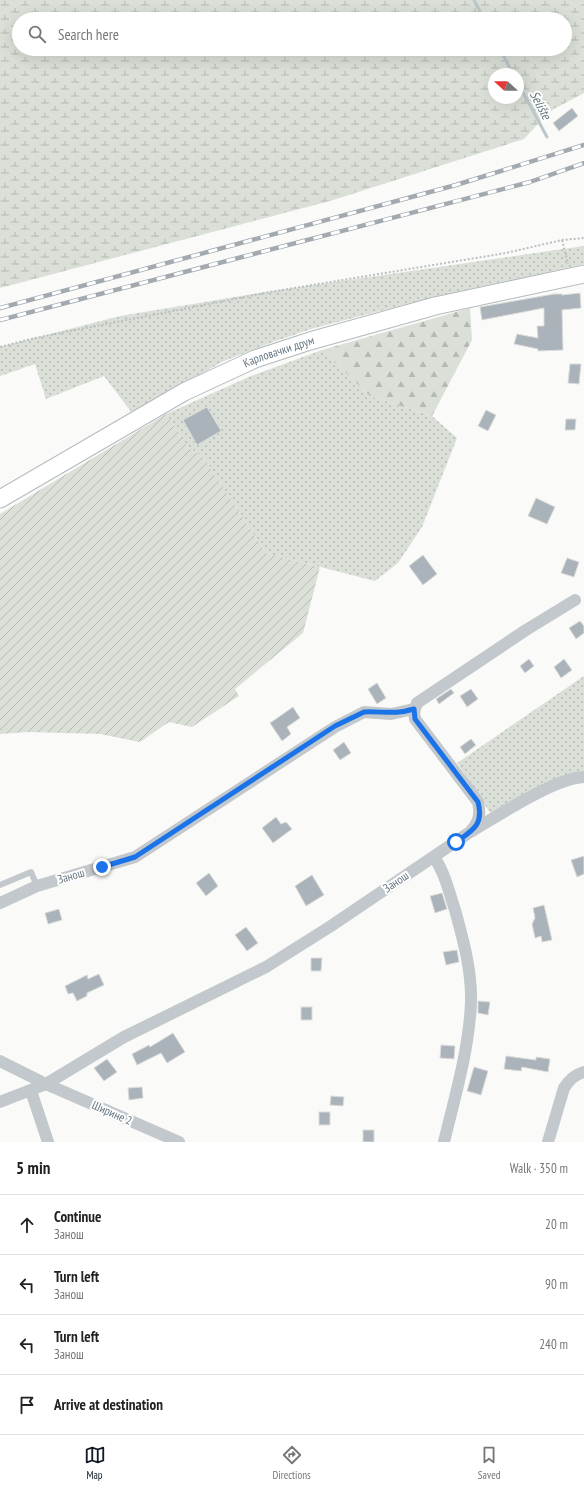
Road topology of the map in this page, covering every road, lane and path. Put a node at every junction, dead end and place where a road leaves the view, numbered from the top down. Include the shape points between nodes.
1 (584, 238) edge
2 (562, 240) junction
3 (578, 275) edge
4 (0, 347) edge
5 (0, 498) edge
6 (575, 600) dead end
7 (414, 709) junction
8 (584, 778) edge
9 (470, 832) junction
10 (434, 857) junction
11 (0, 885) edge
12 (37, 886) junction
13 (0, 903) edge
14 (0, 1060) edge
15 (584, 1072) edge
16 (46, 1084) junction
17 (31, 1091) junction
18 (0, 1102) edge
19 (48, 1142) edge
20 (178, 1142) edge
21 (444, 1142) edge
22 (548, 1142) edge

1 - 2 path
2 - 3 path
2 - 4 path via 506,253 270,292
3 - 5 main road, Карловачки друм via 405,314 310,340 255,359 184,392
6 - 7 street via 422,699
7 - 9 street, Занош via 415,719 478,802 478,824
7 - 12 street, Занош via 391,714 364,712 335,726 135,857
8 - 9 street, Занош via 574,778 536,795
9 - 10 street, Занош
10 - 16 street, Занош via 266,967 124,1037
10 - 21 street via 447,883 464,942 471,1002 462,1070
11 - 12 lane via 31,872
12 - 13 street, Занош
14 - 16 street, Ширине 2
15 - 22 street via 575,1075 564,1088
16 - 17 street, Занош
16 - 20 street, Ширине 2
17 - 18 street, Занош
17 - 19 street

